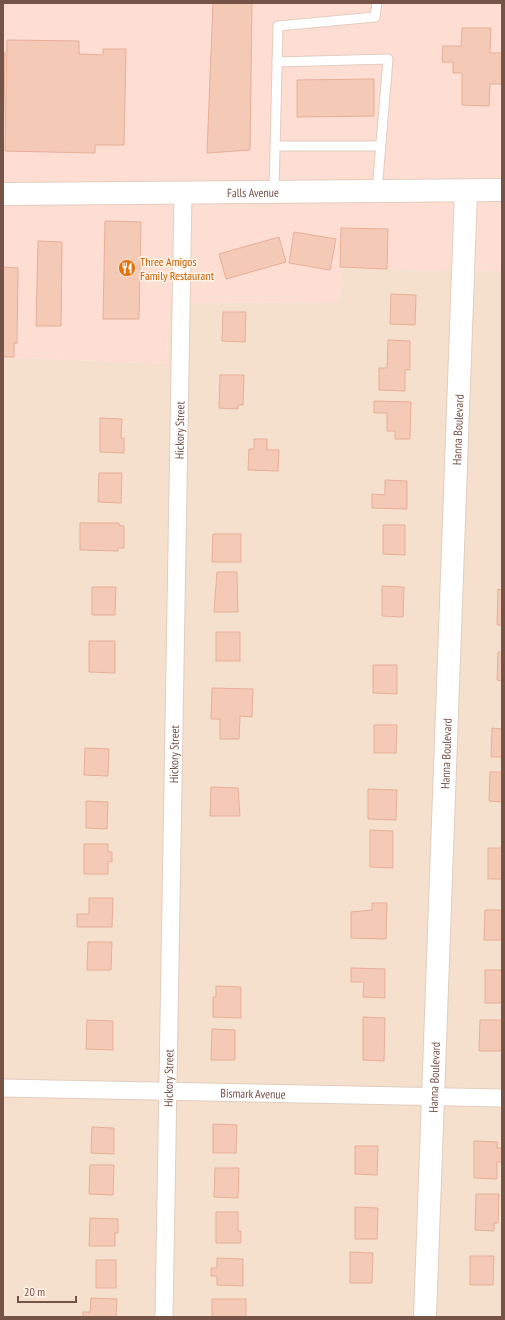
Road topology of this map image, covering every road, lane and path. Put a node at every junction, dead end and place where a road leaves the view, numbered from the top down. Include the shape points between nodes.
1 (378, 3) edge
2 (277, 62) junction
3 (275, 146) junction
4 (380, 146) junction
5 (502, 190) edge
6 (274, 191) junction
7 (377, 191) junction
8 (466, 191) junction
9 (183, 192) junction
10 (3, 194) edge
11 (3, 1088) edge
12 (168, 1091) junction
13 (434, 1096) junction
14 (502, 1098) edge
15 (164, 1317) edge
16 (425, 1317) edge

1 - 2 lane via 375,17 278,26
2 - 3 lane
2 - 4 lane via 388,59
3 - 4 lane
3 - 6 lane
4 - 7 lane
5 - 8 street, Falls Avenue
6 - 7 street, Falls Avenue
6 - 9 street, Falls Avenue
7 - 8 street, Falls Avenue
8 - 13 street, Hanna Boulevard
9 - 10 street, Falls Avenue
9 - 12 street, Hickory Street
11 - 12 street, Bismark Avenue
12 - 13 street, Bismark Avenue
12 - 15 street, Hickory Street
13 - 14 street, Bismark Avenue
13 - 16 street, Hanna Boulevard

